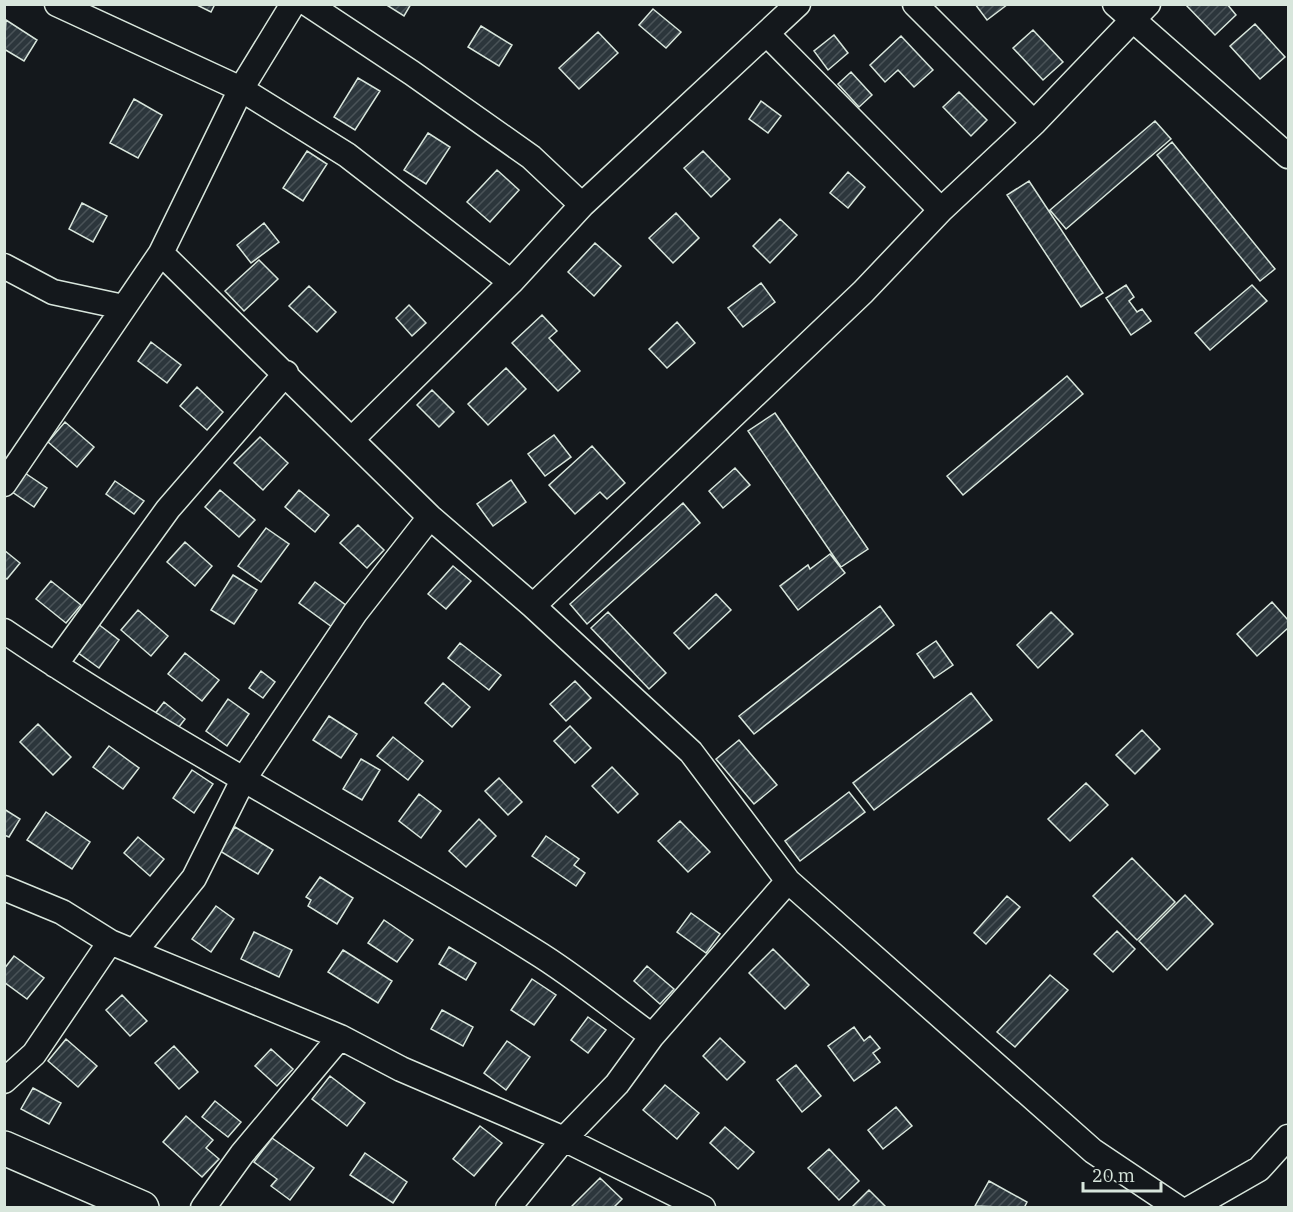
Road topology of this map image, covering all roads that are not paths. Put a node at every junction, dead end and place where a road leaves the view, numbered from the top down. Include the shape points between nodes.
1 (57, 4) edge
2 (293, 4) edge
3 (308, 4) edge
4 (798, 4) edge
5 (915, 4) edge
6 (1131, 10) edge
7 (767, 34) junction
8 (241, 89) junction
9 (1034, 123) junction
10 (1288, 156) edge
11 (582, 205) junction
12 (941, 210) junction
13 (161, 253) junction
14 (4, 266) edge
15 (511, 282) junction
16 (123, 307) junction
17 (286, 373) junction
18 (351, 439) junction
19 (4, 483) edge
20 (430, 518) junction
21 (533, 606) junction
22 (4, 631) edge
23 (55, 665) junction
24 (243, 780) junction
25 (788, 881) junction
26 (4, 888) edge
27 (110, 942) junction
28 (135, 951) junction
29 (652, 1036) junction
30 (340, 1037) junction
31 (4, 1081) edge
32 (1288, 1137) edge
33 (564, 1139) junction
34 (4, 1148) edge
35 (102, 1200) edge
36 (142, 1208) edge
37 (204, 1208) edge
38 (508, 1208) edge
39 (703, 1208) edge
40 (1178, 1208) edge
41 (1191, 1208) edge

1 - 8 street
2 - 8 street
3 - 11 street via 531,157
4 - 7 street
5 - 9 street
6 - 9 street
6 - 10 street
7 - 11 street
7 - 12 street
8 - 13 street
8 - 15 street via 347,155
9 - 12 street
11 - 15 street
12 - 21 street via 863,292
13 - 16 street
13 - 17 street
14 - 16 street via 53,292
15 - 18 street
16 - 19 street
17 - 18 street
17 - 23 street via 168,509
18 - 20 street
20 - 21 street
20 - 24 street via 355,613
21 - 25 street via 691,752
22 - 23 street
23 - 24 street
24 - 28 street via 194,878
24 - 29 street via 536,952
25 - 29 street
25 - 40 street via 1093,1151
26 - 27 street via 62,912
27 - 28 street
27 - 31 street via 34,1054
28 - 30 street
29 - 33 street via 617,1084
30 - 33 street via 401,1069
30 - 37 street via 242,1154
32 - 41 street via 1259,1169
33 - 38 street
33 - 39 street
34 - 35 street
35 - 36 street

